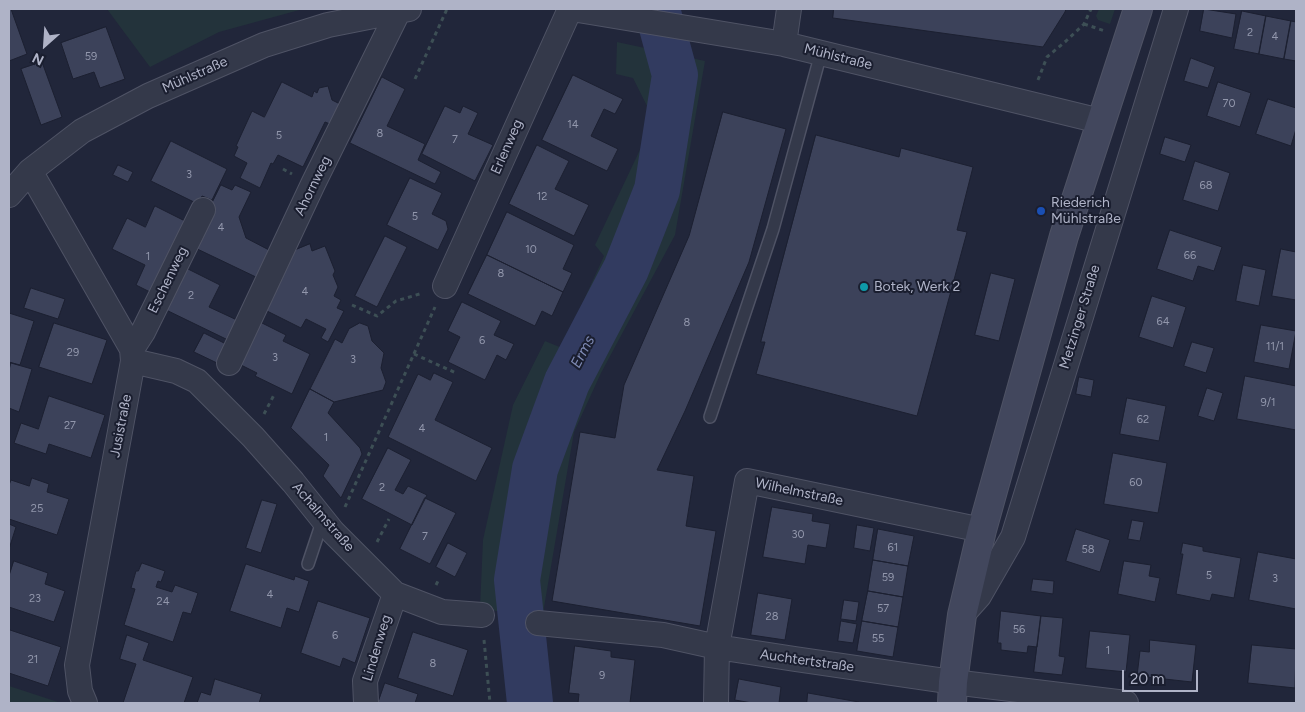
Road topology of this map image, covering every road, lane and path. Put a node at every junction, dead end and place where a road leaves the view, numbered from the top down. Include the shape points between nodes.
1 (404, 9) edge
2 (447, 9) edge
3 (571, 9) edge
4 (789, 9) edge
5 (1091, 9) edge
6 (1138, 9) edge
7 (1176, 9) edge
8 (1084, 24) junction
9 (1106, 31) dead end
10 (784, 44) junction
11 (821, 53) junction
12 (415, 79) dead end
13 (1028, 104) junction
14 (1100, 122) junction
15 (30, 171) junction
16 (10, 191) edge
17 (203, 210) dead end
18 (445, 286) junction
19 (352, 305) dead end
20 (414, 354) junction
21 (132, 355) junction
22 (229, 363) dead end
23 (456, 373) dead end
24 (710, 417) dead end
25 (328, 526) junction
26 (982, 530) junction
27 (308, 564) dead end
28 (395, 594) junction
29 (482, 615) joint
30 (962, 615) junction
31 (538, 623) dead end
32 (717, 647) junction
33 (952, 693) edge
34 (85, 703) edge
35 (366, 703) edge
36 (490, 703) edge
37 (716, 703) edge
38 (1126, 703) edge

1 - 15 street, Mühlstraße via 328,25 255,49 148,96 82,131
1 - 22 street, Ahornweg via 313,184
2 - 12 path
3 - 10 street, Mühlstraße
3 - 18 street, Erlenweg
4 - 10 street
5 - 8 path
6 - 14 street
7 - 30 street, Metzinger Straße via 1013,537 979,596
8 - 9 path
8 - 13 path via 1046,57
10 - 11 street, Mühlstraße
11 - 13 street, Mühlstraße
11 - 24 lane via 773,229
13 - 14 street, Mühlstraße
14 - 26 street via 1064,236
15 - 16 street, Mühlstraße
15 - 21 street
17 - 21 street, Eschenweg
18 - 19 path via 396,301 377,316
18 - 20 path
20 - 23 path
20 - 25 path
21 - 25 street, Achalmstraße via 197,381 253,437
21 - 34 street, Jusistraße via 77,665
25 - 27 lane
25 - 28 street, Achalmstraße
26 - 30 street
26 - 32 street, Wilhelmstraße via 747,481
28 - 29 street, Achalmstraße via 442,612
28 - 35 street, Lindenweg via 365,680
29 - 36 path
30 - 33 street
31 - 32 street, Auchtertstraße via 662,635
32 - 33 street, Auchtertstraße
32 - 37 street, Wilhelmstraße
33 - 38 street, Auchtertstraße

